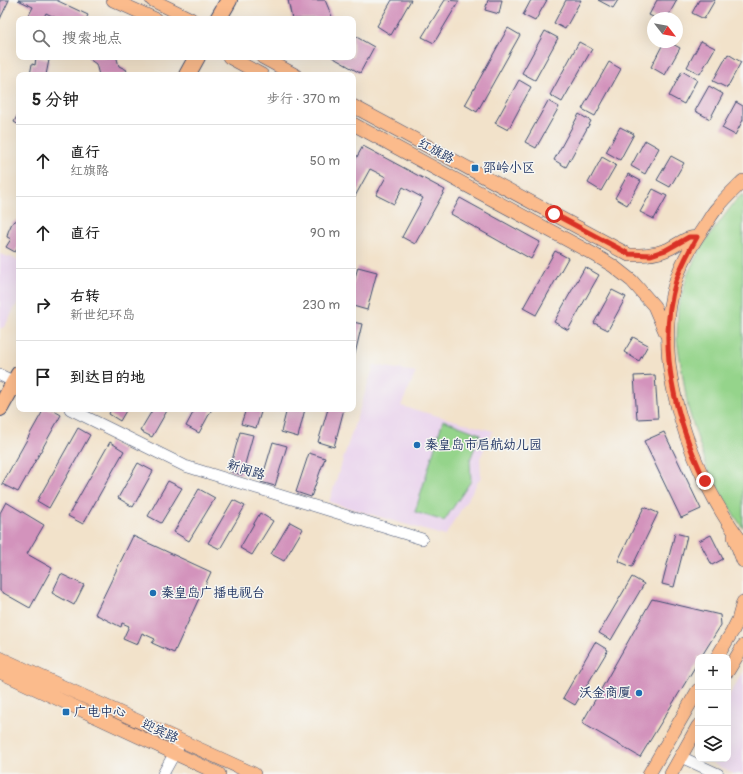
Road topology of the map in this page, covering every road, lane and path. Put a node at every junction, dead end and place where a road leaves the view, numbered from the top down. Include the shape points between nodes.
1 (113, 0) edge
2 (152, 0) edge
3 (229, 0) edge
4 (149, 16) edge
5 (186, 16) edge
6 (220, 16) edge
7 (195, 60) edge
8 (234, 60) edge
9 (268, 60) edge
10 (189, 72) edge
11 (256, 72) edge
12 (290, 72) edge
13 (356, 108) edge
14 (356, 126) edge
15 (743, 181) edge
16 (697, 237) junction
17 (668, 339) junction
18 (0, 375) edge
19 (16, 379) edge
20 (16, 383) edge
21 (0, 408) edge
22 (76, 412) edge
23 (727, 523) junction
24 (422, 539) dead end
25 (743, 544) edge
26 (743, 561) edge
27 (743, 602) edge
28 (743, 646) edge
29 (719, 654) edge
30 (0, 658) edge
31 (731, 666) edge
32 (0, 672) edge
33 (695, 695) edge
34 (695, 731) edge
35 (181, 741) junction
36 (175, 753) junction
37 (681, 757) junction
38 (163, 774) edge
39 (219, 774) edge
40 (254, 774) edge
41 (649, 774) edge
42 (671, 774) edge
43 (718, 774) edge

1 - 4 main road
2 - 5 main road
3 - 6 highway
7 - 10 highway
8 - 11 main road
9 - 12 main road
13 - 16 main road, 红旗路 via 629,254 651,255 689,237
14 - 17 main road via 614,266 632,281 654,306
15 - 16 main road via 717,207
16 - 17 main road via 676,280 670,305
17 - 23 main road via 672,382 682,425 692,454
18 - 19 street
20 - 21 highway
22 - 24 street, 新闻路 via 185,466
23 - 25 main road
23 - 26 main road
27 - 29 main road via 738,620
28 - 31 main road
30 - 35 main road, 迎宾路
32 - 36 main road, 迎宾路
33 - 41 main road
34 - 37 main road
35 - 36 street
35 - 40 main road, 迎宾路
36 - 38 street
36 - 39 main road, 迎宾路
37 - 42 main road
37 - 43 street

